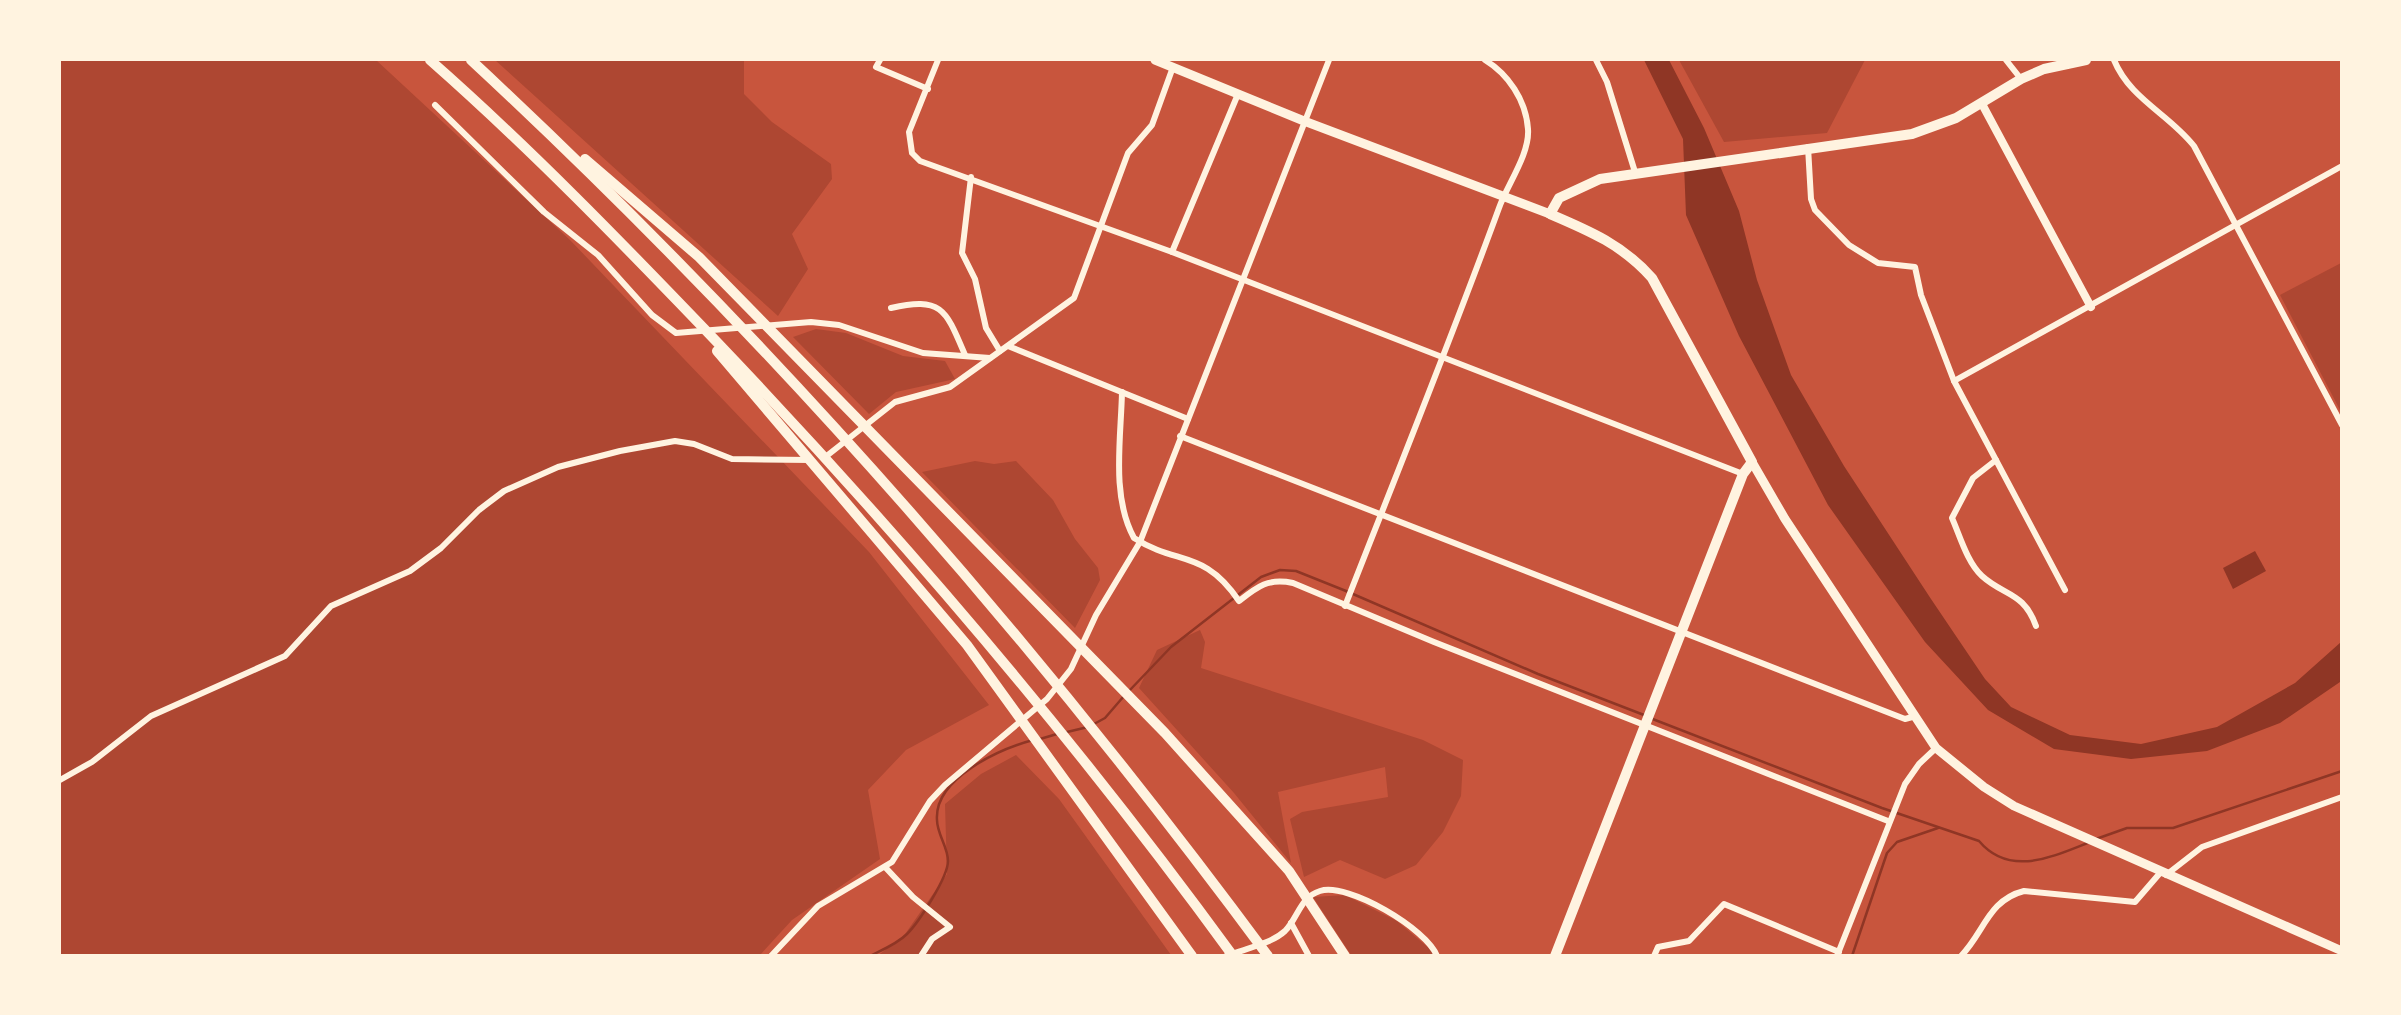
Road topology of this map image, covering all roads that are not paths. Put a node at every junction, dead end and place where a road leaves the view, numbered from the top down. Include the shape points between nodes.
1 (430, 60) edge
2 (471, 60) edge
3 (880, 60) edge
4 (938, 60) edge
5 (1156, 60) edge
6 (1329, 60) edge
7 (1485, 60) edge
8 (1596, 60) edge
9 (2006, 60) edge
10 (2086, 60) edge
11 (2114, 60) edge
12 (1173, 67) junction
13 (2021, 79) junction
14 (928, 89) junction
15 (1238, 94) junction
16 (513, 99) junction
17 (1982, 104) junction
18 (435, 105) dead end
19 (1304, 121) junction
20 (1808, 147) junction
21 (2342, 166) edge
22 (1635, 172) junction
23 (971, 177) junction
24 (1503, 197) junction
25 (1550, 214) junction
26 (1099, 225) junction
27 (2236, 227) junction
28 (1172, 252) junction
29 (1242, 280) junction
30 (666, 289) junction
31 (2091, 307) junction
32 (891, 308) dead end
33 (1008, 346) junction
34 (1000, 351) junction
35 (965, 355) junction
36 (1445, 357) junction
37 (990, 358) junction
38 (1954, 381) junction
39 (1122, 392) junction
40 (1188, 419) junction
41 (2342, 425) edge
42 (1180, 436) junction
43 (1996, 460) junction
44 (1752, 462) junction
45 (1744, 474) junction
46 (1381, 513) junction
47 (1140, 542) junction
48 (2066, 590) dead end
49 (1345, 606) junction
50 (2036, 626) dead end
51 (1680, 631) junction
52 (1916, 716) junction
53 (1644, 725) junction
54 (1937, 748) junction
55 (60, 780) edge
56 (2342, 797) edge
57 (1888, 821) junction
58 (885, 867) junction
59 (2163, 874) junction
60 (1290, 923) junction
61 (2342, 951) edge
62 (1191, 953) edge
63 (1838, 954) edge
64 (771, 956) edge
65 (921, 956) edge
66 (1226, 956) edge
67 (1233, 956) edge
68 (1268, 956) edge
69 (1309, 956) edge
70 (1345, 956) edge
71 (1437, 956) edge
72 (1555, 956) edge
73 (1654, 956) edge
74 (1961, 956) edge

1 - 30 highway
2 - 16 highway
3 - 14 street via 876,67
4 - 14 street
5 - 12 main road
6 - 19 street
7 - 24 street via 1505,72 1528,128 1528,141
8 - 22 street
9 - 13 street
10 - 13 main road
11 - 27 street via 2129,87 2194,146
12 - 15 main road
12 - 26 street via 1158,112 1128,153
13 - 17 main road
14 - 23 street via 909,132 912,153 920,161
15 - 19 main road
15 - 28 street
16 - 68 highway via 685,268 932,537 1144,792
16 - 70 highway via 699,257 1165,733 1289,871
17 - 20 main road via 1912,134
17 - 31 street
18 - 35 street via 676,333 839,325 905,348
19 - 24 main road
19 - 29 street
20 - 22 main road
20 - 38 street via 1815,210 1849,245 1878,263 1915,267
21 - 27 street
22 - 25 main road via 1582,185 1559,198
23 - 26 street
23 - 34 street via 962,253 975,279 986,328
24 - 25 main road
24 - 36 street
25 - 44 main road via 1606,238 1652,278
26 - 28 street
26 - 33 street via 1074,298
27 - 31 street
27 - 41 street
28 - 29 street
29 - 36 street
29 - 40 street
30 - 62 highway via 967,645
30 - 67 highway via 779,406 977,629
31 - 38 street
32 - 35 street via 917,302 942,311
33 - 34 street
33 - 39 street
34 - 37 street
35 - 37 street
36 - 45 street
36 - 46 street
37 - 55 street via 950,387 895,402 822,460 732,458 694,444 664,442 558,467 515,486 479,510 410,571 331,606 285,656 151,716 92,762
38 - 43 street
39 - 40 street
39 - 47 street via 1121,496 1124,521
40 - 42 street
42 - 46 street
42 - 47 street
43 - 48 street
43 - 50 street via 1973,478 1952,518 1978,571 2018,597 2031,611
44 - 45 main road
44 - 52 main road
45 - 51 main road
46 - 49 street
46 - 51 street
47 - 49 street via 1205,565 1239,601 1259,585 1281,581
47 - 58 street via 1096,615 1071,669 1055,689 944,785
49 - 53 street
51 - 52 street via 1905,719
51 - 53 main road
52 - 54 main road
53 - 57 street
53 - 72 main road
54 - 57 street via 1919,764
54 - 59 main road via 1999,797
56 - 59 street via 2202,847
57 - 63 street
58 - 64 street via 818,906
58 - 65 street via 950,927 932,939
59 - 61 main road
59 - 74 street via 2134,902 2024,891 2012,894 1985,917
60 - 66 street via 1274,938
60 - 69 street
60 - 71 street via 1311,895 1343,890 1395,916 1434,947
63 - 73 street via 1724,904 1689,941 1658,947

